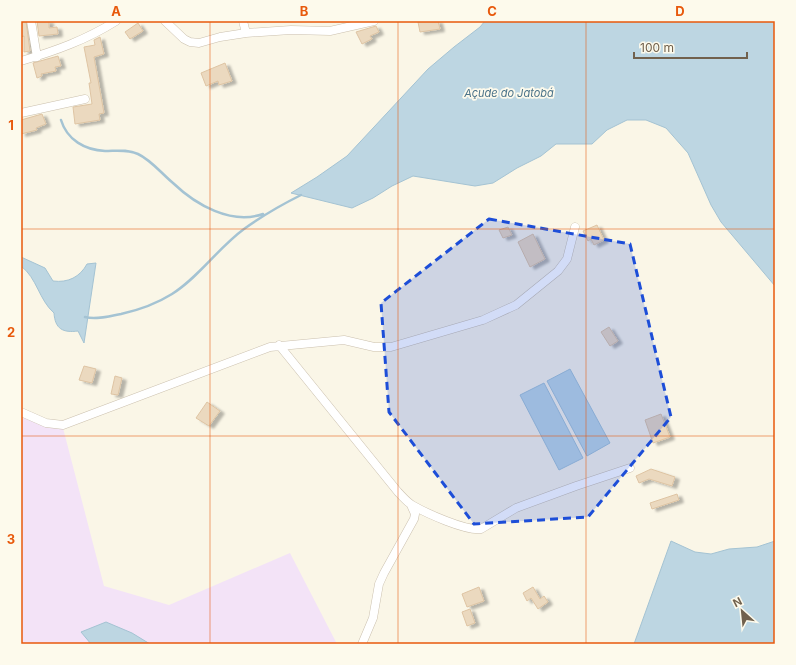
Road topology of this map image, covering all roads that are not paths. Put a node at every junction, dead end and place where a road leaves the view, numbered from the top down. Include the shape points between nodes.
1 (31, 21) edge
2 (116, 21) edge
3 (165, 21) edge
4 (243, 21) edge
5 (374, 21) edge
6 (246, 33) junction
7 (37, 57) junction
8 (21, 61) edge
9 (85, 99) dead end
10 (21, 113) edge
11 (575, 227) dead end
12 (279, 345) junction
13 (21, 412) edge
14 (630, 468) dead end
15 (411, 505) junction
16 (362, 644) edge

1 - 7 street
2 - 7 street via 91,37
3 - 6 street via 184,40 190,42
4 - 6 street
5 - 6 street via 330,31
7 - 8 street
9 - 10 street
11 - 12 street via 563,266 516,305 503,312 450,331 391,347 374,347 344,340
12 - 13 street via 257,350 63,425 46,423
12 - 15 street via 376,466
14 - 15 street via 516,508 481,529 460,526
15 - 16 street via 415,514 414,519 379,584 373,618

